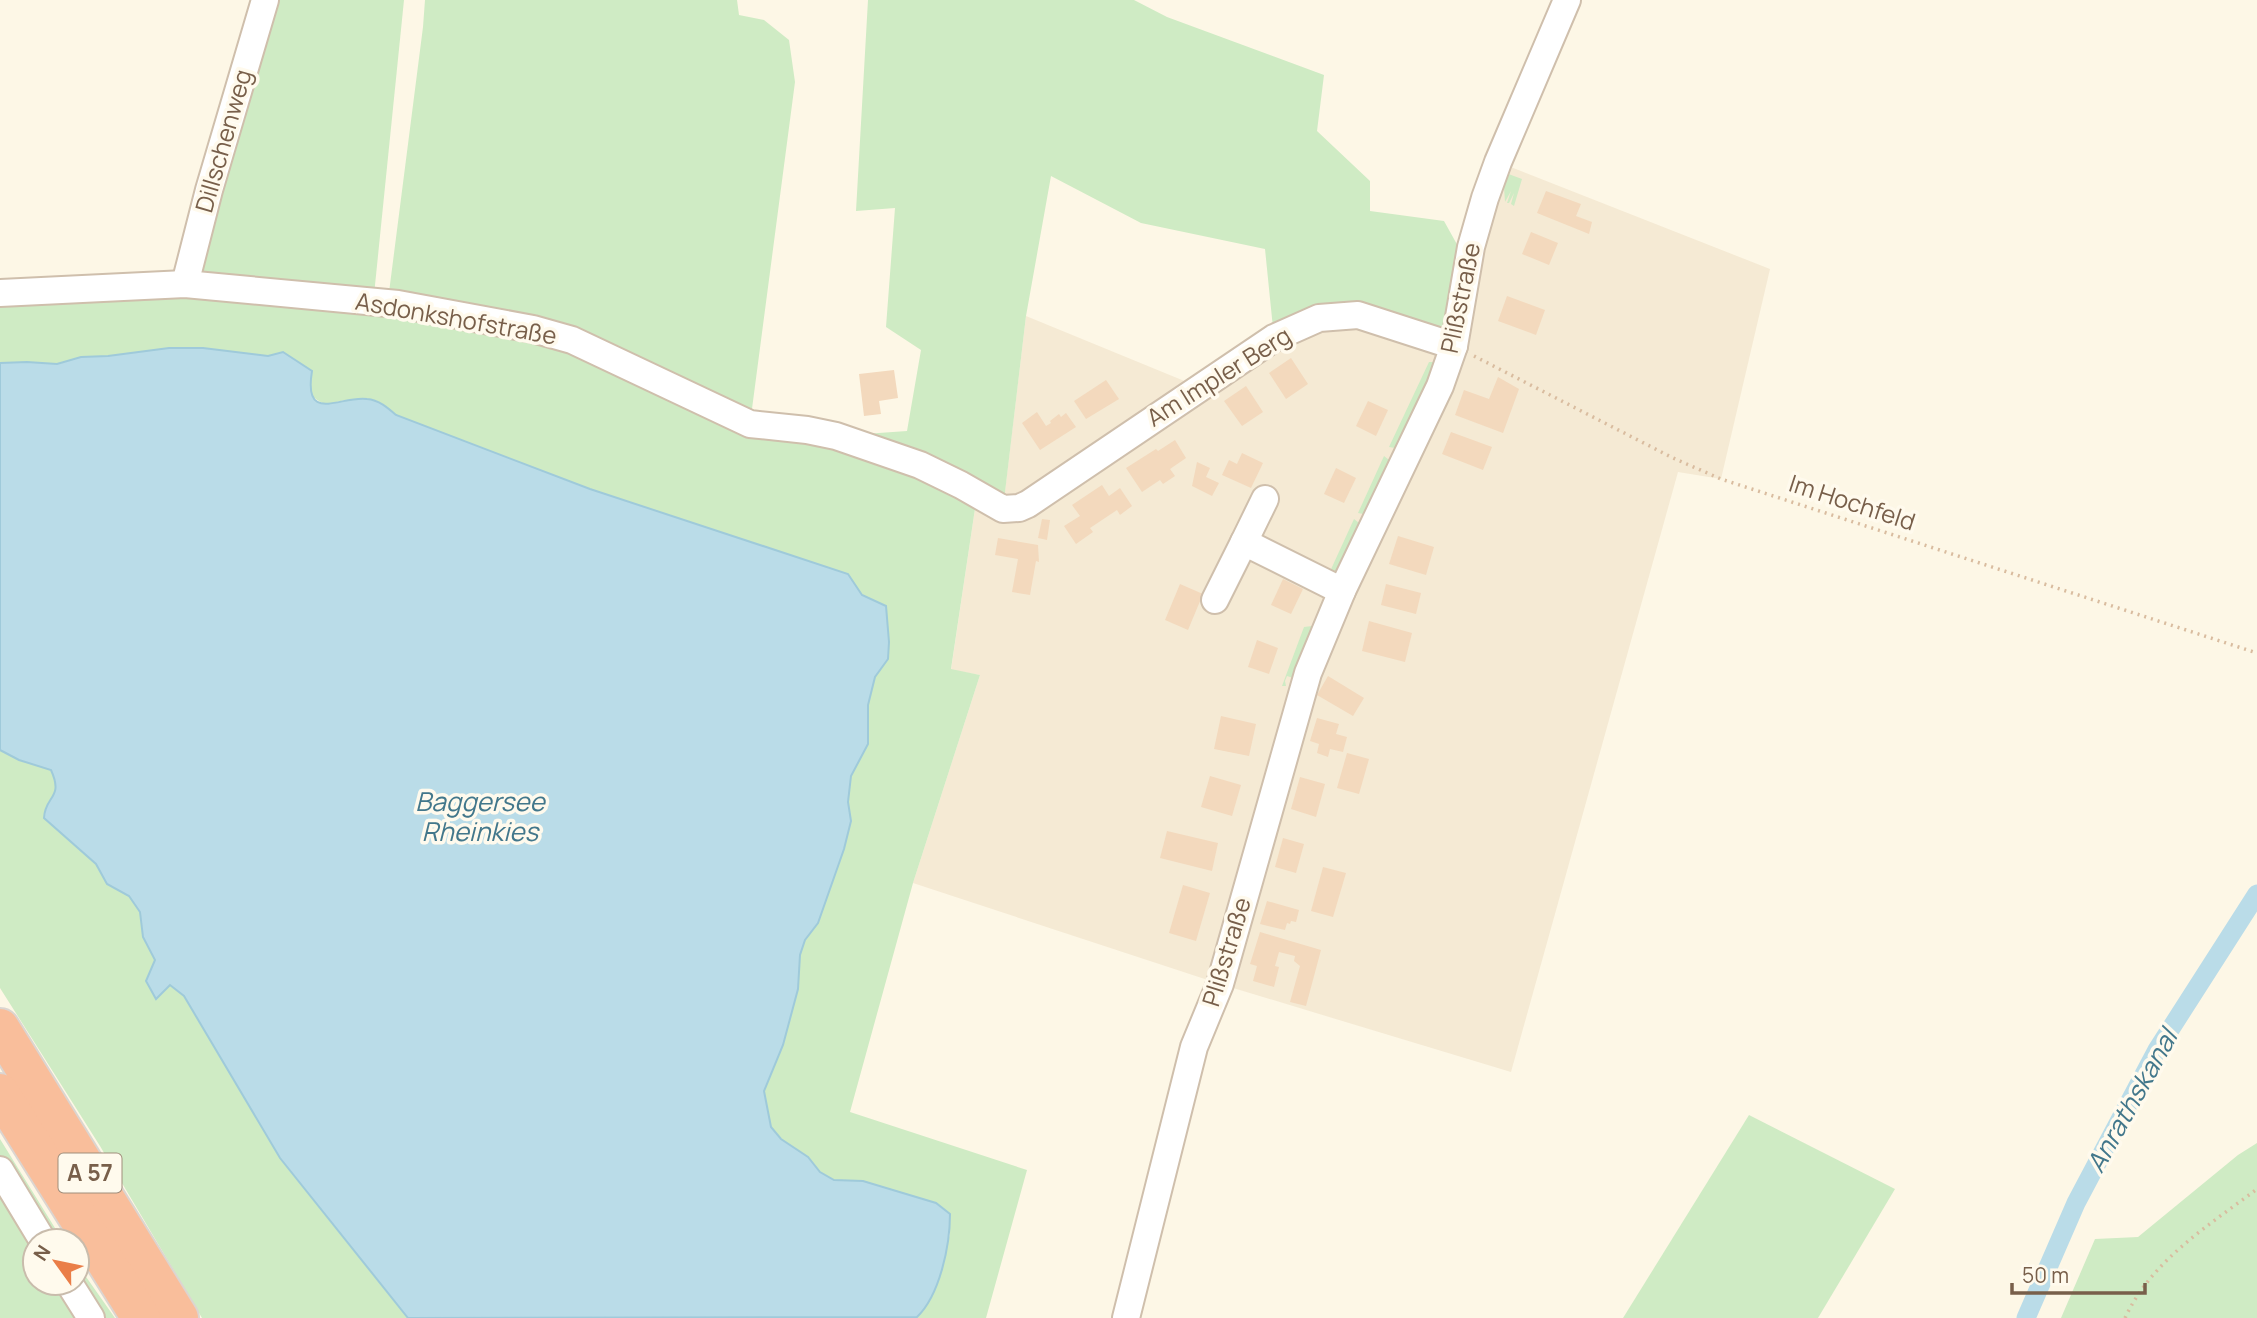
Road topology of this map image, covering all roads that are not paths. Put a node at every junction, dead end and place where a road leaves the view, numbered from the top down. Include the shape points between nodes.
1 (265, 0) edge
2 (1567, 0) edge
3 (185, 284) junction
4 (0, 293) edge
5 (1454, 345) junction
6 (1265, 499) dead end
7 (1003, 509) joint
8 (1244, 542) junction
9 (1342, 591) junction
10 (1215, 600) dead end
11 (0, 1028) edge
12 (0, 1093) edge
13 (0, 1170) edge
14 (35, 1227) edge
15 (78, 1297) edge
16 (91, 1318) edge
17 (141, 1318) edge
18 (179, 1318) edge
19 (1126, 1318) edge

1 - 3 street, Dillschenweg
2 - 5 street, Plißstraße via 1485,198 1471,247
3 - 4 street, Asdonkshofstraße
3 - 7 street, Asdonkshofstraße via 398,304 533,329 572,340 750,424 807,429 920,465
5 - 7 street, Am Impler Berg via 1357,315 1320,318 1264,345 1028,504
5 - 9 street, Plißstraße via 1440,386
6 - 8 street
8 - 9 street
8 - 10 street
9 - 19 street, Plißstraße via 1308,673 1220,984 1194,1047
11 - 18 highway, A 57
12 - 17 highway, A 57
13 - 14 street
15 - 16 street

